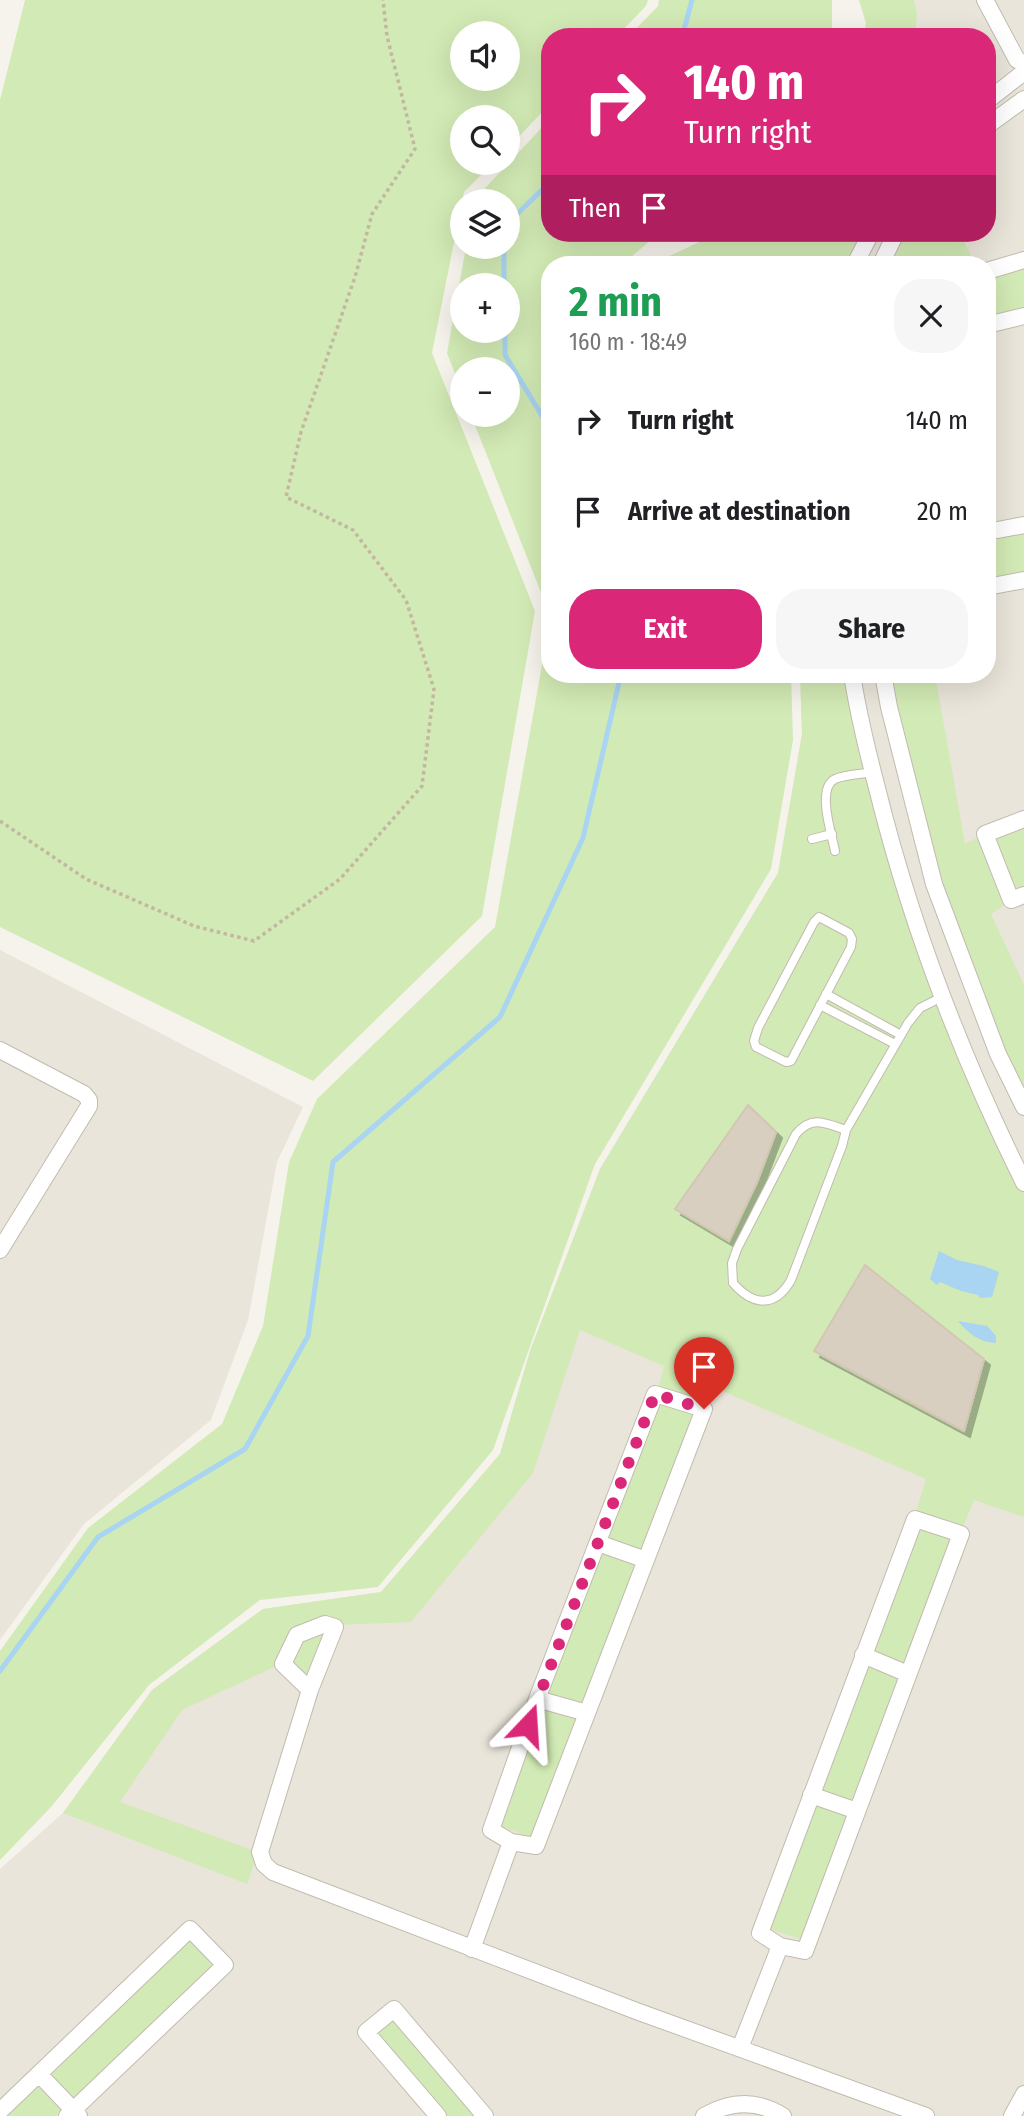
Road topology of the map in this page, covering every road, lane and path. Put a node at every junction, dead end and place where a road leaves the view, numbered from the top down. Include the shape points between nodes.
1 (383, 0) edge
2 (985, 0) edge
3 (995, 0) edge
4 (1024, 52) edge
5 (1024, 63) edge
6 (1024, 72) edge
7 (996, 94) edge
8 (1024, 99) edge
9 (996, 119) edge
10 (1024, 260) edge
11 (996, 268) edge
12 (1024, 316) edge
13 (996, 323) edge
14 (1024, 525) edge
15 (996, 530) edge
16 (1024, 580) edge
17 (996, 585) edge
18 (853, 683) edge
19 (884, 683) edge
20 (873, 772) junction
21 (1024, 819) edge
22 (0, 821) edge
23 (832, 834) junction
24 (812, 839) dead end
25 (835, 851) dead end
26 (1024, 895) edge
27 (826, 994) junction
28 (942, 997) junction
29 (820, 1005) junction
30 (901, 1035) junction
31 (895, 1044) junction
32 (0, 1050) edge
33 (1024, 1107) edge
34 (846, 1130) junction
35 (1024, 1183) edge
36 (0, 1250) edge
37 (598, 1544) junction
38 (646, 1560) junction
39 (863, 1655) junction
40 (908, 1674) junction
41 (310, 1690) dead end
42 (537, 1699) junction
43 (587, 1713) junction
44 (811, 1795) junction
45 (858, 1811) junction
46 (511, 1842) junction
47 (780, 1946) junction
48 (472, 1949) junction
49 (740, 2048) junction
50 (39, 2074) junction
51 (1024, 2094) edge
52 (0, 2111) edge
53 (73, 2114) edge
54 (438, 2116) edge
55 (485, 2116) edge
56 (704, 2116) edge
57 (783, 2116) edge
58 (926, 2116) edge
59 (1012, 2116) edge

1 - 22 path via 387,36 415,149 372,214 301,432 286,497 354,530 407,600 434,689 422,786 340,879 254,941 194,926 86,879
2 - 5 street via 1017,60
3 - 4 street
6 - 7 street
8 - 9 street
10 - 11 street
12 - 13 street
14 - 15 street
16 - 17 street
18 - 20 street
19 - 33 street via 934,884 998,1054
20 - 23 lane via 834,779 827,787 824,796
20 - 28 street via 913,919
21 - 26 street via 985,834 1011,900
23 - 24 lane
23 - 25 lane
27 - 29 lane
27 - 29 lane via 852,939 819,917 758,1028 756,1047 791,1061
27 - 30 lane
28 - 30 lane via 920,1008
28 - 35 street via 988,1111
29 - 31 lane
30 - 31 lane
31 - 34 lane
32 - 36 street via 84,1094 89,1106
34 - 34 lane via 786,1289 767,1300 747,1297 733,1283 732,1263 796,1134 816,1122
37 - 38 street
37 - 38 street via 655,1394 704,1409
37 - 42 street
38 - 43 street
39 - 40 street
39 - 40 street via 915,1519 961,1534
39 - 44 street
40 - 45 street
41 - 48 street via 260,1852 264,1864 273,1872
42 - 43 street
42 - 46 street via 491,1830
43 - 46 street via 536,1846
44 - 45 street
44 - 47 street via 760,1933
45 - 47 street via 805,1951
46 - 48 street
47 - 49 street
48 - 49 street
49 - 58 street
50 - 52 street
50 - 53 street
50 - 53 street via 190,1929 225,1965
51 - 59 street
54 - 55 street via 366,2032 394,2009
56 - 57 street via 734,2103 761,2105

